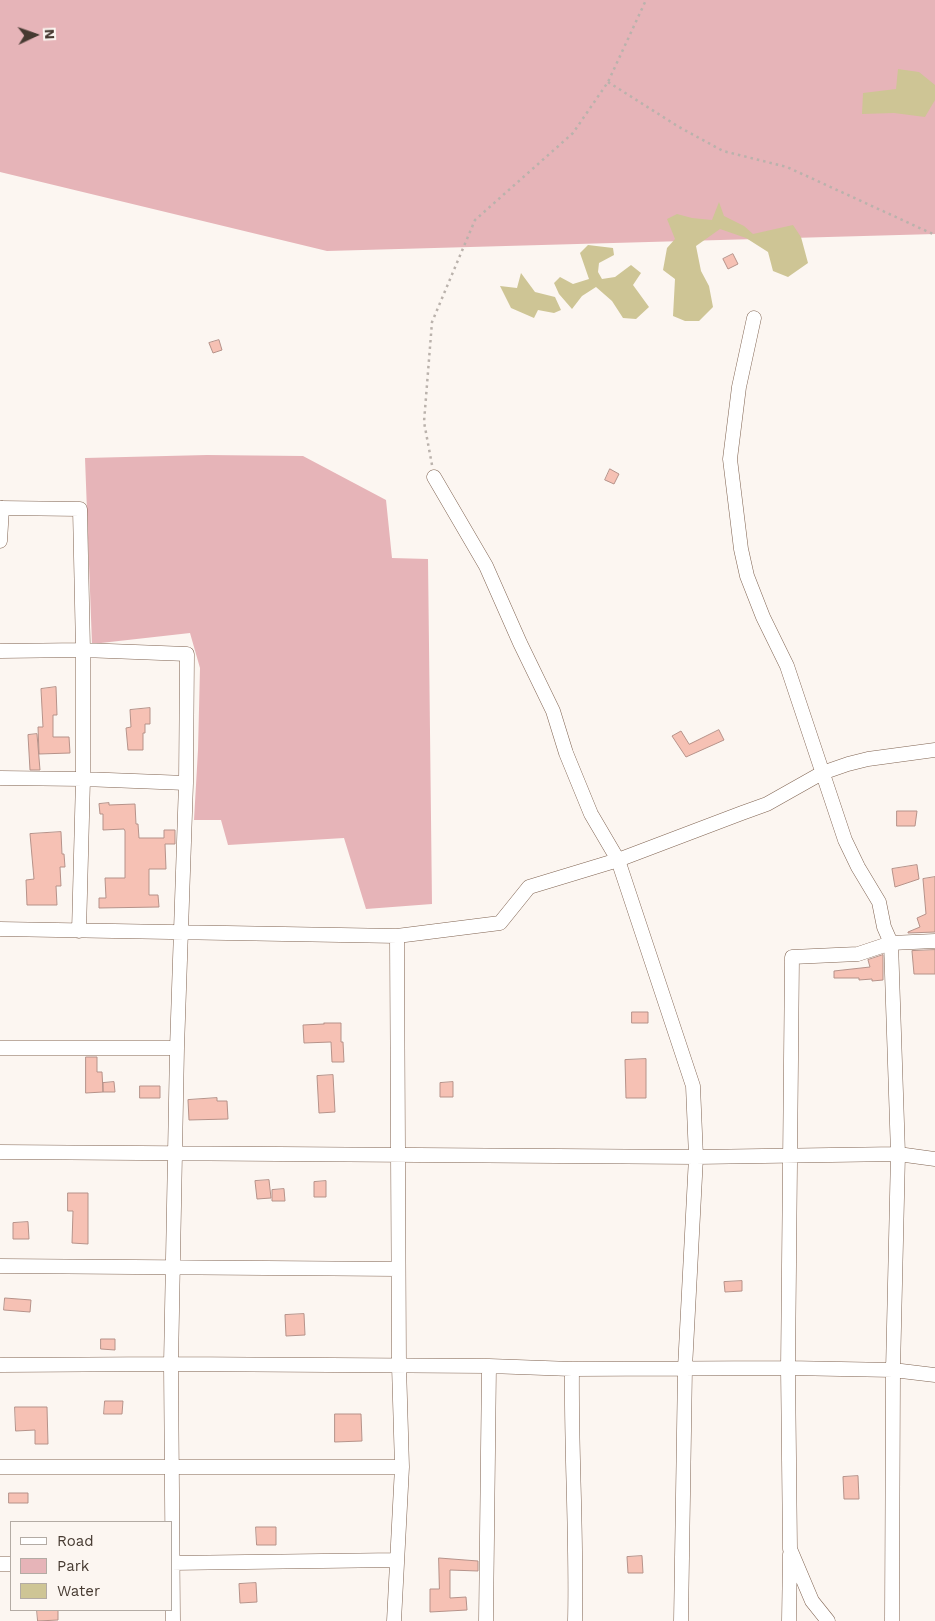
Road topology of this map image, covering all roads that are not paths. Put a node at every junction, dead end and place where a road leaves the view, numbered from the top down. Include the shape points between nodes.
1 (754, 318) dead end
2 (434, 477) road end
3 (1, 508) edge
4 (0, 541) edge
5 (83, 650) junction
6 (0, 651) edge
7 (935, 750) edge
8 (822, 773) junction
9 (0, 778) edge
10 (83, 779) junction
11 (186, 783) junction
12 (618, 860) junction
13 (0, 929) edge
14 (79, 931) junction
15 (181, 932) junction
16 (397, 936) junction
17 (935, 941) edge
18 (891, 943) junction
19 (0, 1048) edge
20 (177, 1048) junction
21 (0, 1152) edge
22 (175, 1153) junction
23 (898, 1154) junction
24 (398, 1155) junction
25 (790, 1156) junction
26 (696, 1157) junction
27 (935, 1158) edge
28 (0, 1266) edge
29 (173, 1267) junction
30 (398, 1269) junction
31 (171, 1364) junction
32 (0, 1365) edge
33 (399, 1366) junction
34 (489, 1366) junction
35 (685, 1368) junction
36 (788, 1368) junction
37 (572, 1369) junction
38 (893, 1370) junction
39 (935, 1375) edge
40 (0, 1467) edge
41 (172, 1467) junction
42 (402, 1467) junction
43 (790, 1549) junction
44 (397, 1560) junction
45 (172, 1563) edge
46 (173, 1621) edge
47 (394, 1621) edge
48 (486, 1621) edge
49 (575, 1621) edge
50 (681, 1621) edge
51 (789, 1621) edge
52 (828, 1621) edge
53 (892, 1621) edge

1 - 8 street via 739,387 730,459 741,549 747,576 787,666
2 - 12 street via 486,566 553,711 566,754 591,814
3 - 4 street
3 - 5 street via 80,509
5 - 6 street
5 - 10 street
5 - 11 street via 187,654
7 - 8 street via 868,759
8 - 12 street via 767,804
8 - 18 street via 845,840 879,902
9 - 10 street
10 - 11 street
10 - 14 street
11 - 15 street
12 - 16 street via 529,887 500,923
12 - 26 street via 694,1086
13 - 14 street
14 - 15 street
15 - 16 street
15 - 20 street
16 - 24 street
17 - 18 street
18 - 23 street
18 - 25 street via 858,954 792,957
19 - 20 street
20 - 22 street
21 - 22 street
22 - 24 street
22 - 29 street
23 - 25 street
23 - 27 street
23 - 38 street
24 - 26 street
24 - 30 street
25 - 26 street
25 - 36 street
26 - 35 street
28 - 29 street
29 - 30 street
29 - 31 street
30 - 33 street
31 - 32 street
31 - 33 street
31 - 41 street
33 - 34 street
33 - 42 street
34 - 37 street
34 - 48 street
35 - 36 street
35 - 37 street
35 - 50 street
36 - 38 street
36 - 43 street
37 - 49 street
38 - 39 street
38 - 53 street
40 - 41 street
41 - 42 street
41 - 45 street
42 - 44 street
43 - 51 street
43 - 52 street via 812,1601
44 - 45 street
44 - 47 street
45 - 46 street

